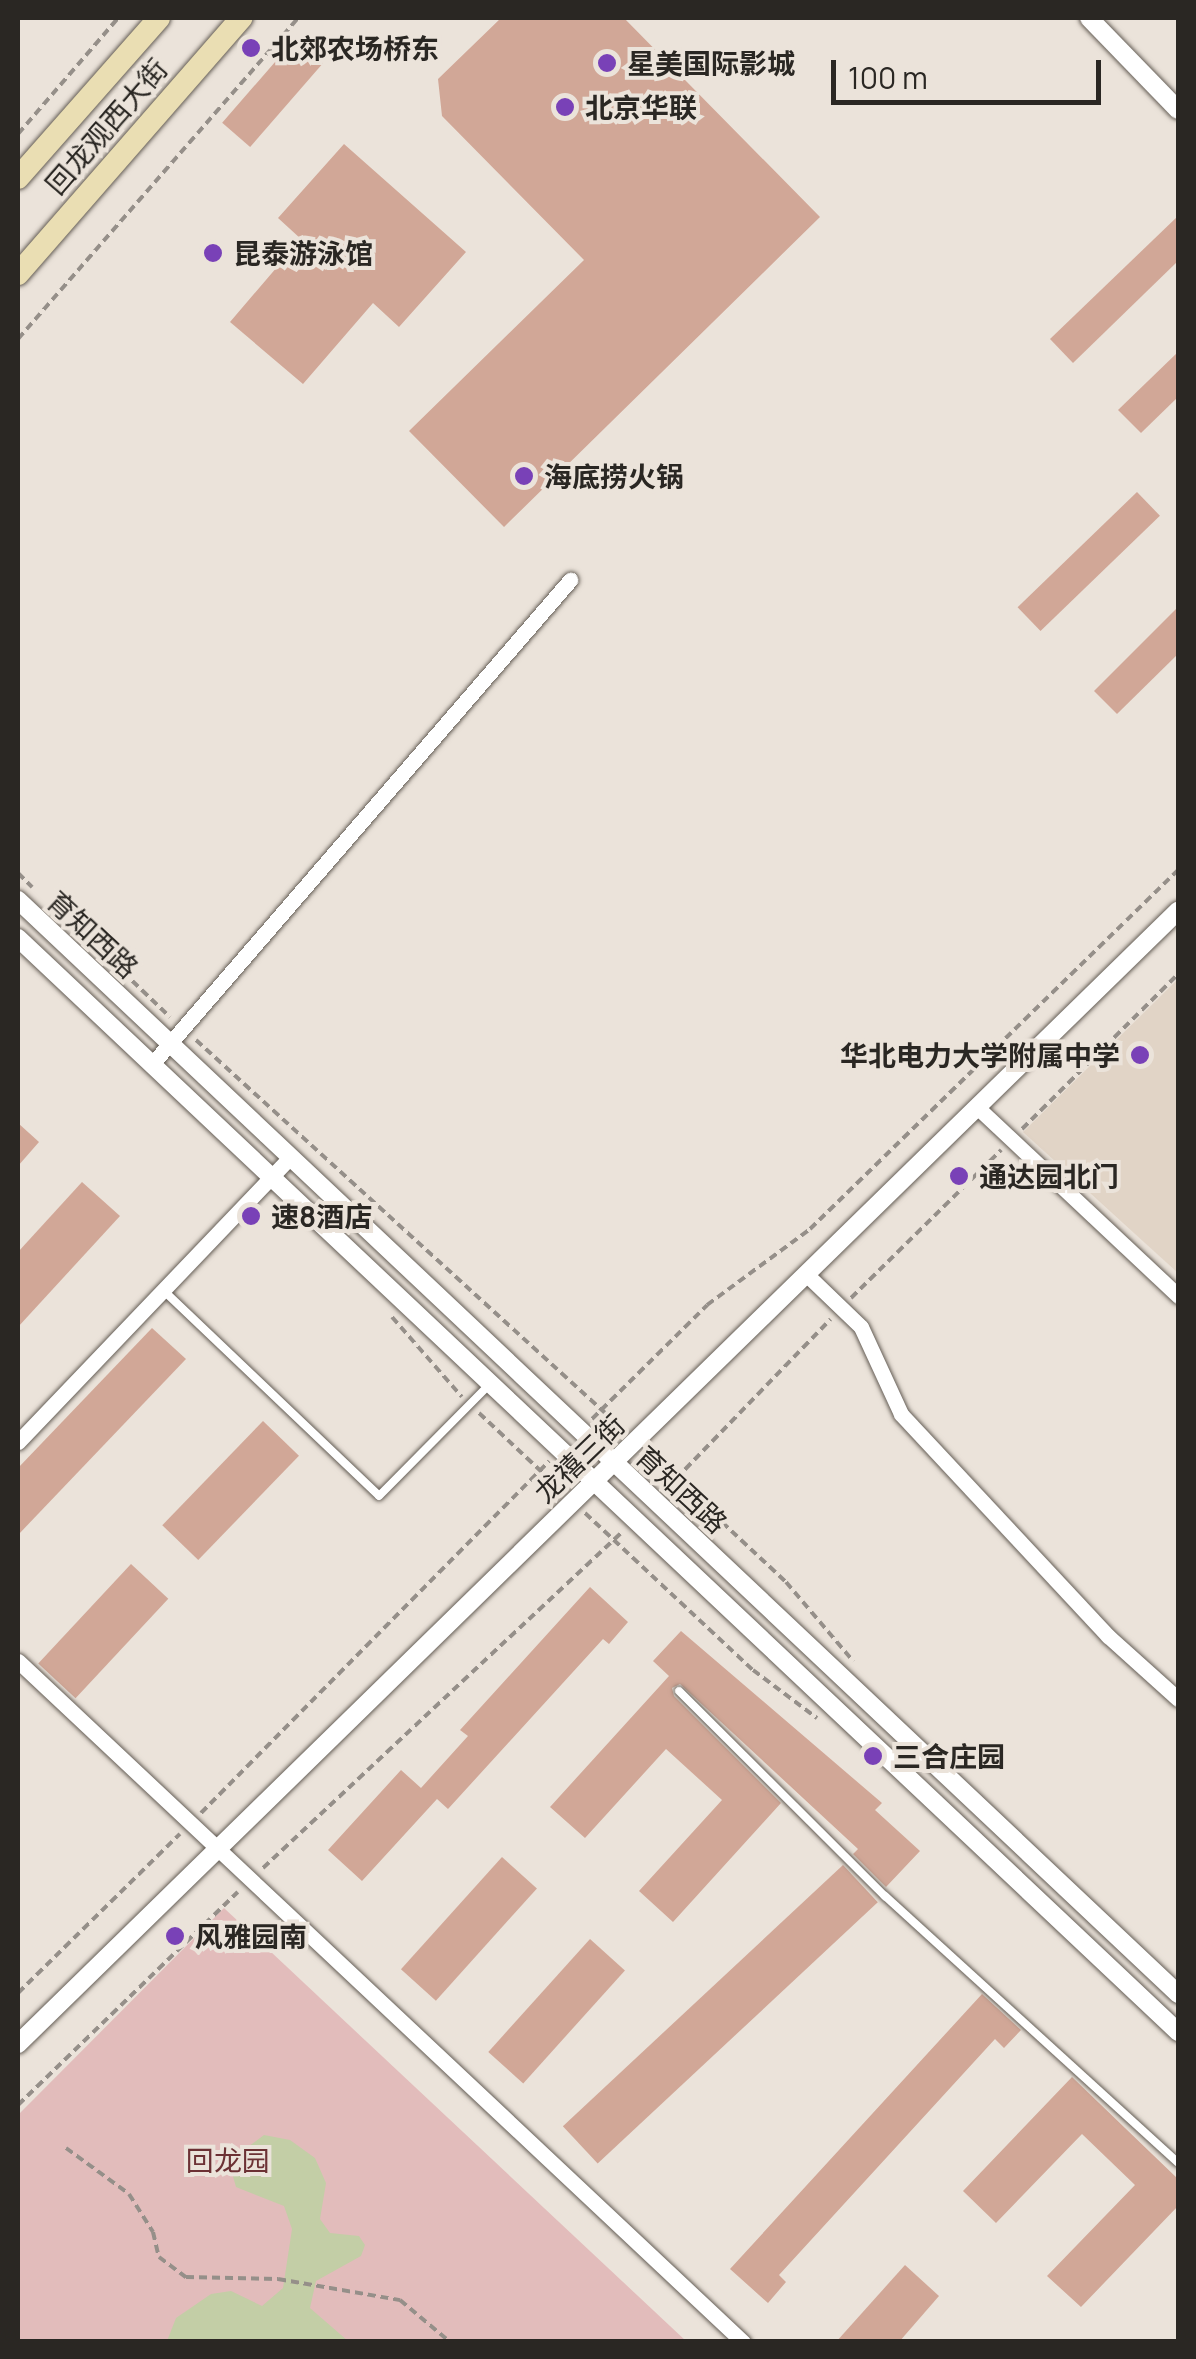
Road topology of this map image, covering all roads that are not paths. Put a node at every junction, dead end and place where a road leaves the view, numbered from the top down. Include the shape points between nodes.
1 (160, 18) edge
2 (241, 18) edge
3 (1089, 18) edge
4 (1178, 110) edge
5 (18, 178) edge
6 (18, 274) edge
7 (570, 580) dead end
8 (18, 900) edge
9 (1178, 911) edge
10 (18, 938) edge
11 (170, 1044) junction
12 (152, 1064) junction
13 (977, 1107) junction
14 (290, 1157) junction
15 (271, 1176) junction
16 (806, 1274) junction
17 (164, 1290) junction
18 (1178, 1296) edge
19 (491, 1384) junction
20 (18, 1442) edge
21 (614, 1462) junction
22 (594, 1481) junction
23 (18, 1662) edge
24 (679, 1691) dead end
25 (1178, 1699) edge
26 (217, 1849) junction
27 (1178, 1994) edge
28 (1178, 2032) edge
29 (18, 2044) edge
30 (1178, 2163) edge
31 (743, 2342) edge

1 - 5 main road, 回龙观西大街
2 - 6 main road, 回龙观西大街
3 - 4 street
7 - 11 street
8 - 11 street, 育知西路
9 - 13 street, 龙禧三街
10 - 12 street, 育知西路
11 - 12 street
11 - 14 street, 育知西路
12 - 15 street, 育知西路
13 - 16 street, 龙禧三街
13 - 18 street
14 - 15 street
14 - 21 street, 育知西路
15 - 17 street
15 - 19 street, 育知西路
16 - 21 street, 龙禧三街
16 - 25 street via 861,1327 901,1414 1108,1636
17 - 19 lane via 379,1496
17 - 20 street
19 - 22 street, 育知西路
21 - 22 street, 龙禧三街
21 - 27 street, 育知西路
22 - 26 street, 龙禧三街
22 - 28 street, 育知西路
23 - 26 street
24 - 30 lane via 886,1896
26 - 29 street, 龙禧三街
26 - 31 street

